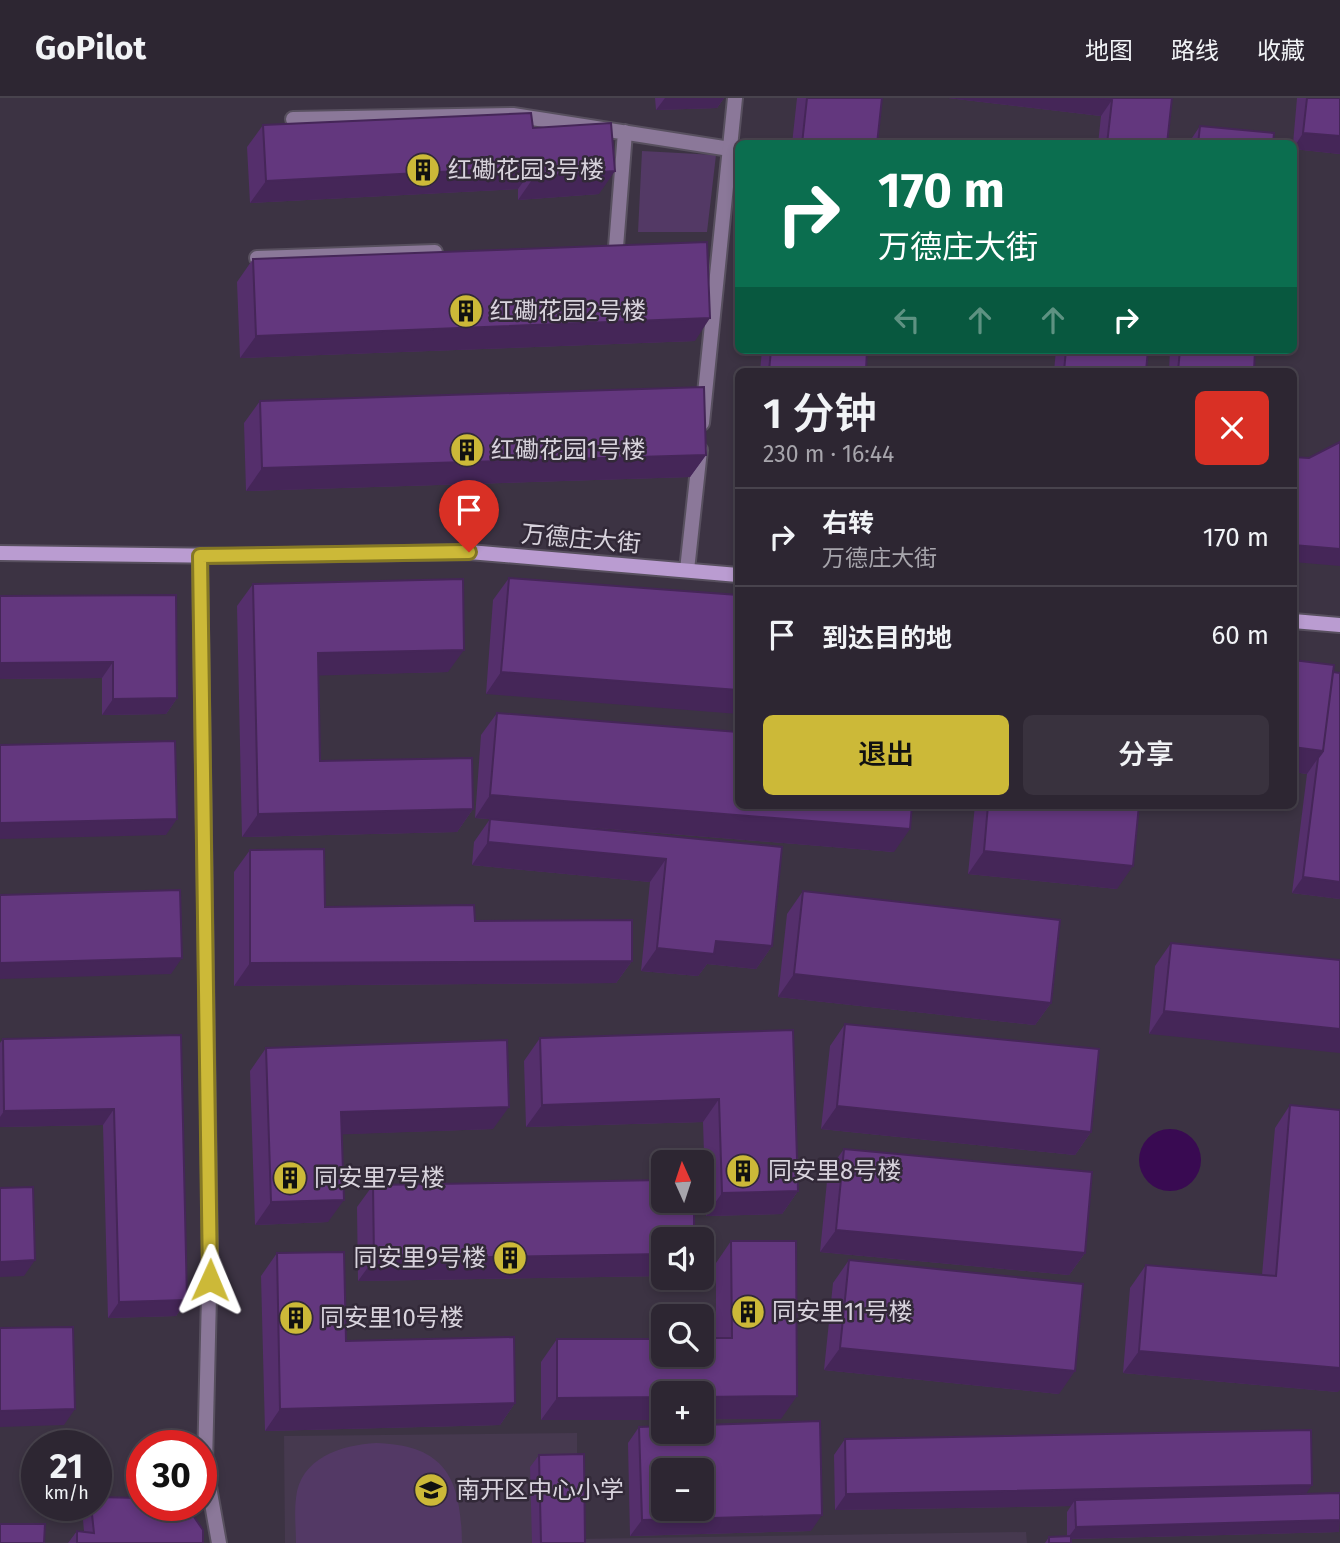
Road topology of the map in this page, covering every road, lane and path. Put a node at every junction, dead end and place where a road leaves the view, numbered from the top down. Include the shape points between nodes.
1 (735, 98) edge
2 (293, 119) dead end
3 (625, 132) junction
4 (730, 149) junction
5 (634, 246) edge
6 (450, 252) edge
7 (257, 258) edge
8 (0, 553) edge
9 (200, 556) junction
10 (687, 570) junction
11 (735, 575) edge
12 (1297, 621) edge
13 (1340, 625) edge
14 (219, 1543) edge

1 - 4 street
2 - 3 street via 513,115
3 - 4 street
3 - 5 street via 609,247
4 - 10 street via 714,244 699,390
6 - 7 street
8 - 9 street, 万德庄大街
9 - 10 street, 万德庄大街 via 469,552
9 - 14 street via 210,1253 205,1464
10 - 11 street, 万德庄大街
12 - 13 street

